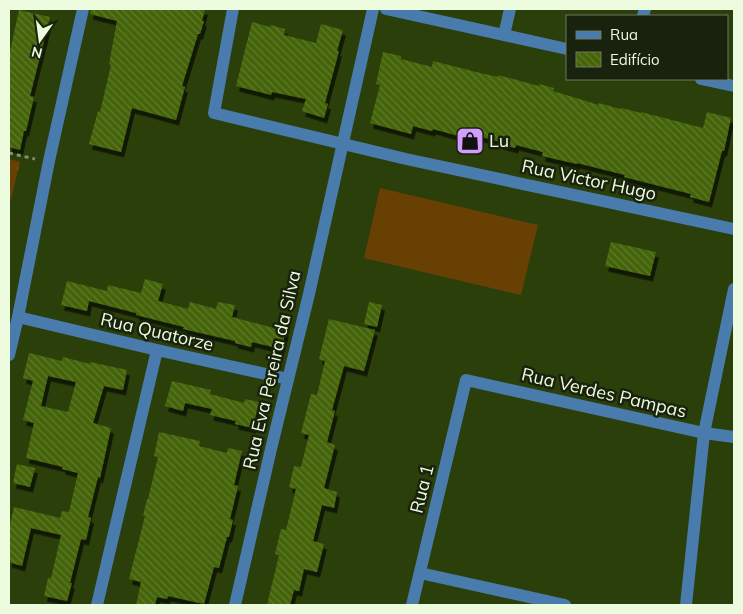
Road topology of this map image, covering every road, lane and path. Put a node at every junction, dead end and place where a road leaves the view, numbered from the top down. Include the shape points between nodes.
1 (83, 9) edge
2 (233, 9) edge
3 (373, 9) edge
4 (386, 9) edge
5 (510, 9) edge
6 (504, 35) junction
7 (566, 49) edge
8 (706, 80) edge
9 (734, 86) edge
10 (342, 143) junction
11 (9, 153) edge
12 (49, 161) junction
13 (734, 230) edge
14 (734, 290) edge
15 (18, 317) junction
16 (157, 350) junction
17 (9, 355) edge
18 (288, 380) junction
19 (466, 380) joint
20 (704, 433) junction
21 (734, 437) edge
22 (420, 573) junction
23 (97, 605) edge
24 (236, 605) edge
25 (412, 605) edge
26 (565, 605) edge
27 (686, 605) edge

1 - 12 street
2 - 10 street, Rua Victor Hugo via 214,113
3 - 10 street, Rua Eva Pereira da Silva
4 - 6 street
5 - 6 street
6 - 7 street
8 - 9 street
10 - 13 street, Rua Victor Hugo
10 - 18 street, Rua Eva Pereira da Silva
11 - 12 path
12 - 15 street
14 - 20 street
15 - 16 street, Rua Quatorze
15 - 17 street
16 - 18 street, Rua Quatorze
16 - 23 street
18 - 24 street, Rua Eva Pereira da Silva
19 - 20 street, Rua Verdes Pampas
19 - 22 street, Rua 1
20 - 21 street, Rua Verdes Pampas
20 - 27 street
22 - 25 street, Rua 1
22 - 26 street

